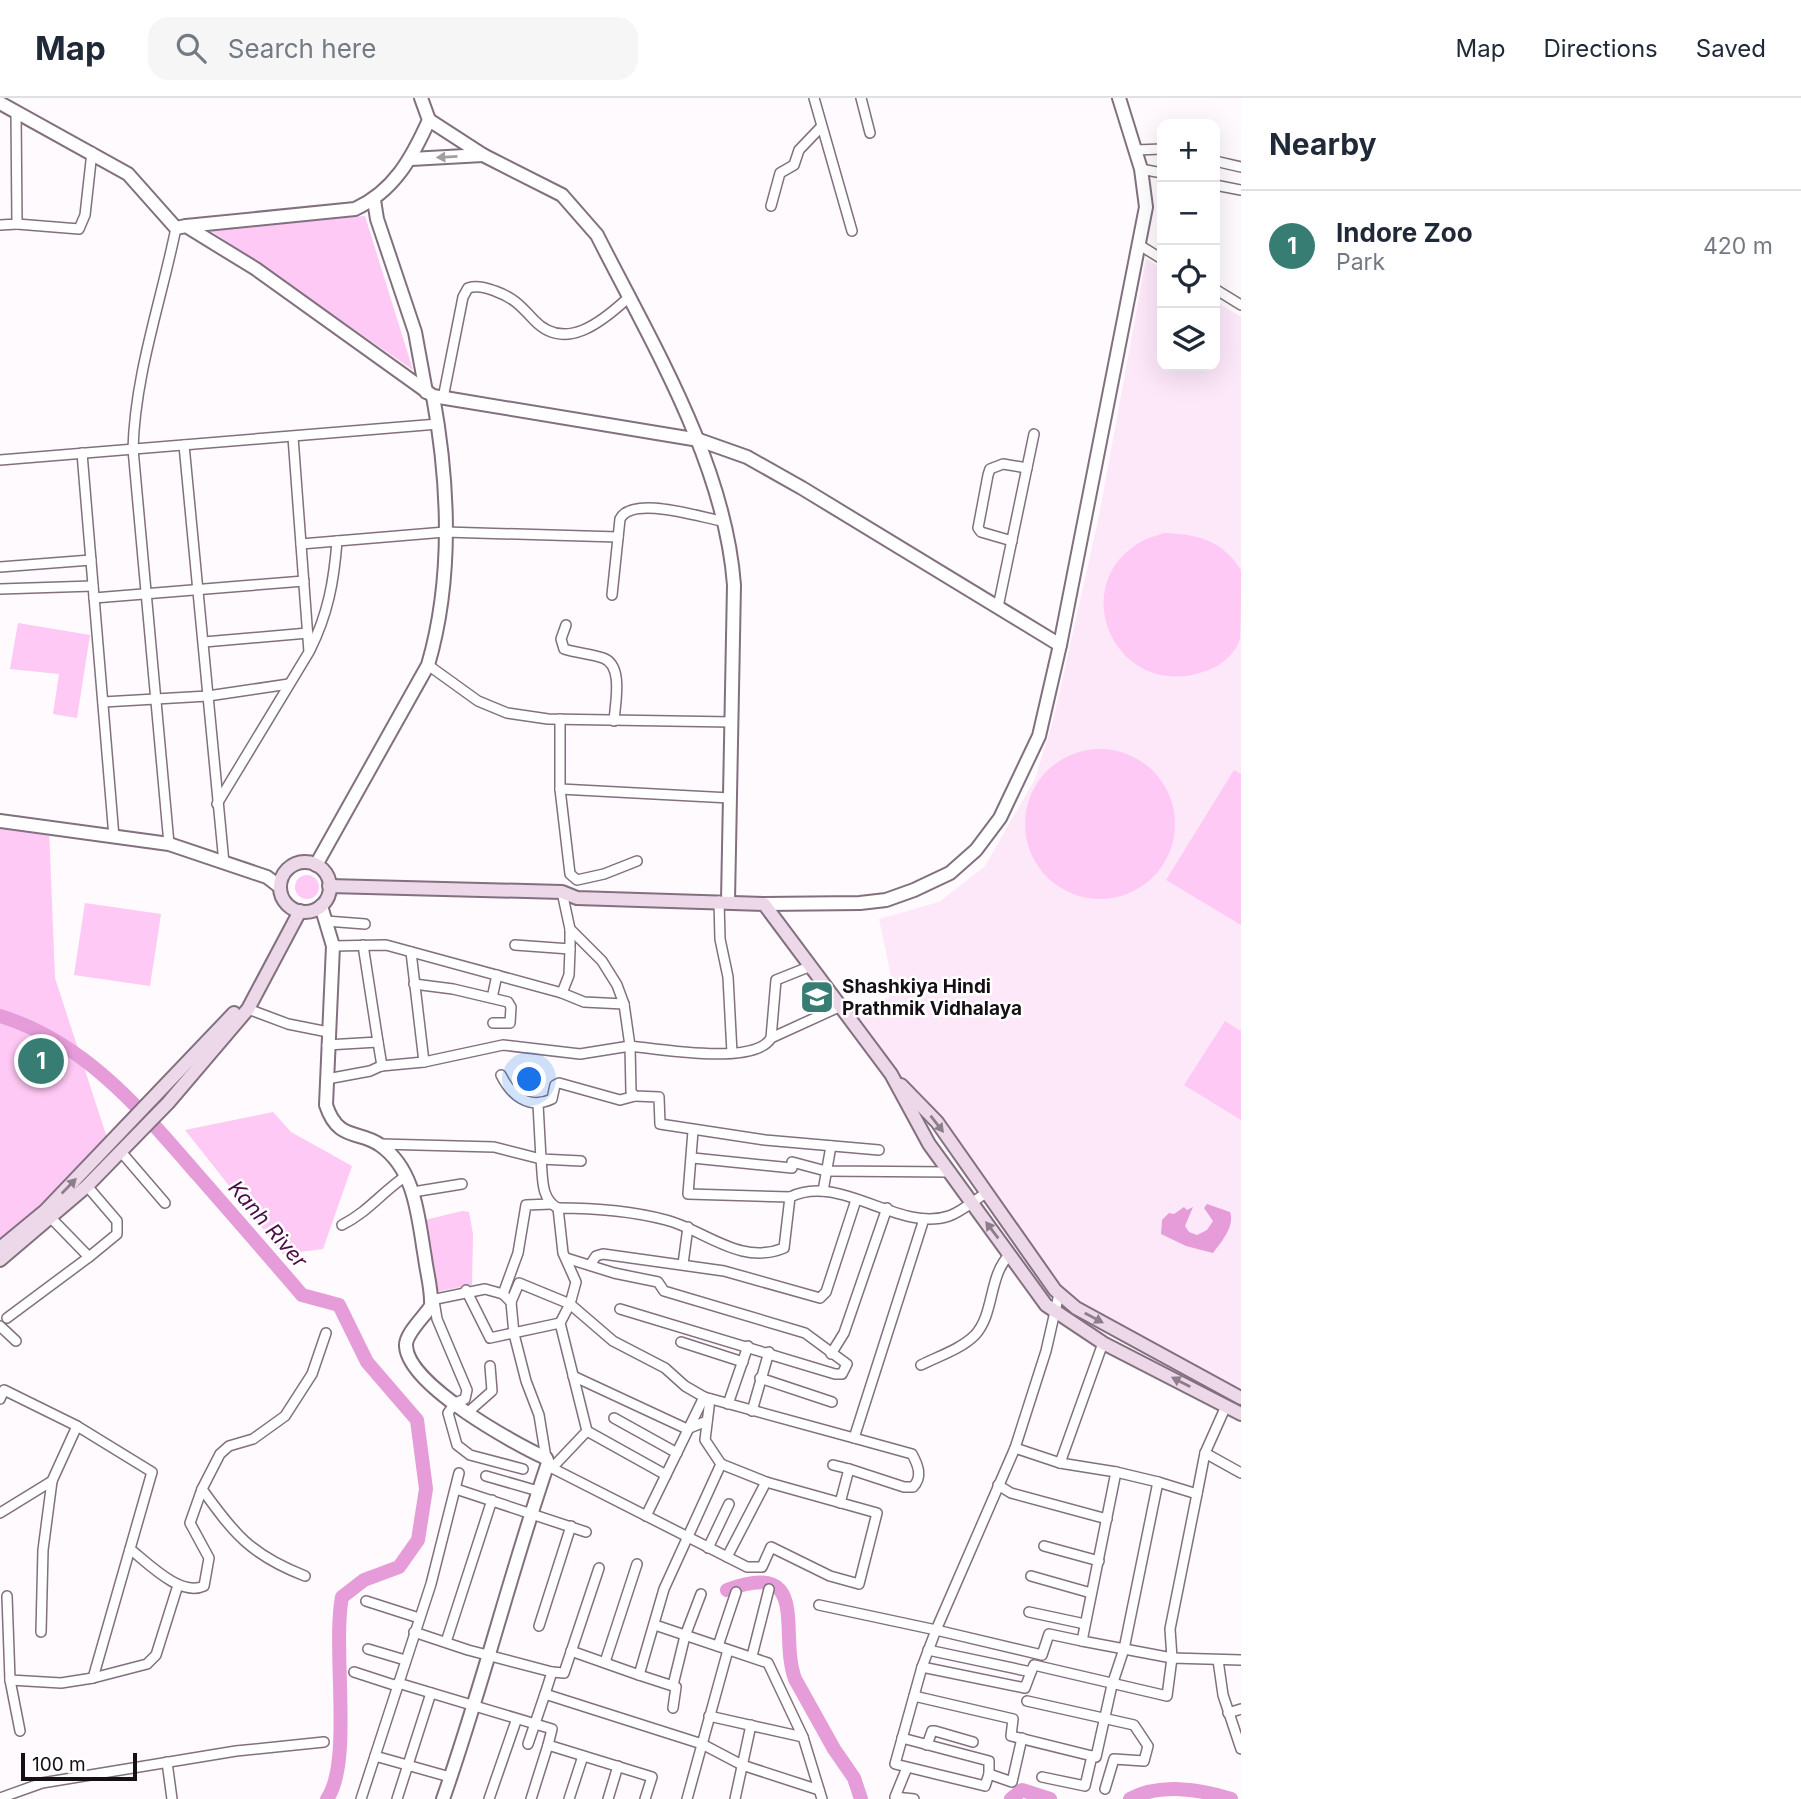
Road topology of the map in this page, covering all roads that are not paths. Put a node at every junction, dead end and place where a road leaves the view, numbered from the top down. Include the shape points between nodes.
1 (421, 98) edge
2 (814, 98) edge
3 (861, 98) edge
4 (1118, 98) edge
5 (0, 103) edge
6 (16, 111) junction
7 (429, 120) junction
8 (821, 127) junction
9 (870, 133) dead end
10 (1157, 149) edge
11 (1136, 150) junction
12 (92, 152) junction
13 (483, 155) junction
14 (411, 159) junction
15 (1220, 161) edge
16 (1241, 167) edge
17 (1141, 169) junction
18 (1157, 172) edge
19 (1220, 186) edge
20 (1241, 190) edge
21 (374, 200) junction
22 (771, 206) dead end
23 (17, 224) junction
24 (0, 225) edge
25 (181, 227) junction
26 (852, 231) dead end
27 (1140, 246) junction
28 (1157, 256) edge
29 (1220, 292) edge
30 (628, 298) junction
31 (1241, 305) edge
32 (434, 395) junction
33 (438, 424) junction
34 (1034, 435) dead end
35 (293, 436) junction
36 (699, 440) junction
37 (184, 445) junction
38 (133, 449) junction
39 (82, 453) junction
40 (0, 460) edge
41 (1027, 468) junction
42 (722, 521) junction
43 (445, 532) junction
44 (618, 537) junction
45 (337, 541) junction
46 (1012, 541) junction
47 (301, 544) junction
48 (91, 560) junction
49 (0, 566) edge
50 (304, 581) junction
51 (93, 586) junction
52 (0, 589) edge
53 (198, 590) junction
54 (145, 594) junction
55 (612, 595) dead end
56 (94, 598) junction
57 (998, 607) junction
58 (566, 625) dead end
59 (308, 633) junction
60 (204, 642) junction
61 (1060, 645) junction
62 (309, 652) junction
63 (428, 665) junction
64 (289, 684) junction
65 (208, 696) junction
66 (158, 700) junction
67 (103, 702) junction
68 (560, 719) junction
69 (614, 721) junction
70 (732, 722) junction
71 (560, 789) junction
72 (730, 798) junction
73 (217, 804) junction
74 (0, 821) edge
75 (114, 837) junction
76 (169, 844) junction
77 (637, 861) dead end
78 (224, 863) junction
79 (316, 865) junction
80 (330, 886) junction
81 (280, 887) junction
82 (562, 892) junction
83 (723, 901) junction
84 (764, 904) junction
85 (321, 906) junction
86 (298, 910) junction
87 (326, 921) junction
88 (365, 924) dead end
89 (570, 929) junction
90 (363, 945) junction
91 (515, 945) dead end
92 (333, 946) junction
93 (570, 949) junction
94 (411, 952) junction
95 (811, 966) junction
96 (497, 975) junction
97 (414, 984) junction
98 (562, 993) junction
99 (492, 998) junction
100 (624, 1004) junction
101 (839, 1007) junction
102 (248, 1009) junction
103 (493, 1023) dead end
104 (328, 1038) junction
105 (771, 1038) junction
106 (378, 1042) junction
107 (630, 1046) junction
108 (732, 1053) junction
109 (424, 1062) junction
110 (382, 1066) junction
111 (891, 1074) junction
112 (501, 1075) dead end
113 (327, 1079) junction
114 (635, 1096) junction
115 (538, 1104) junction
116 (693, 1131) junction
117 (380, 1144) junction
118 (831, 1146) junction
119 (878, 1150) dead end
120 (122, 1153) junction
121 (541, 1158) junction
122 (692, 1158) junction
123 (581, 1161) dead end
124 (826, 1171) junction
125 (951, 1172) junction
126 (407, 1176) junction
127 (462, 1184) dead end
128 (87, 1186) junction
129 (824, 1191) junction
130 (413, 1192) junction
131 (986, 1193) junction
132 (790, 1197) junction
133 (856, 1200) junction
134 (165, 1203) dead end
135 (971, 1203) junction
136 (554, 1206) junction
137 (887, 1209) junction
138 (52, 1219) junction
139 (924, 1219) junction
140 (342, 1225) dead end
141 (688, 1227) junction
142 (0, 1248) edge
143 (1010, 1254) junction
144 (89, 1257) junction
145 (566, 1258) junction
146 (0, 1260) edge
147 (683, 1264) junction
148 (590, 1265) junction
149 (466, 1290) junction
150 (503, 1294) junction
151 (1059, 1294) junction
152 (433, 1299) junction
153 (511, 1302) junction
154 (570, 1304) junction
155 (620, 1309) dead end
156 (1049, 1309) junction
157 (7, 1318) dead end
158 (560, 1324) junction
159 (0, 1326) edge
160 (326, 1334) dead end
161 (514, 1334) junction
162 (16, 1341) dead end
163 (681, 1342) dead end
164 (1103, 1343) junction
165 (748, 1346) junction
166 (769, 1352) junction
167 (831, 1354) junction
168 (743, 1362) junction
169 (922, 1365) dead end
170 (490, 1366) dead end
171 (573, 1376) junction
172 (760, 1378) junction
173 (1221, 1387) junction
174 (1, 1392) edge
175 (707, 1398) junction
176 (1241, 1398) edge
177 (832, 1402) dead end
178 (455, 1403) junction
179 (1221, 1403) junction
180 (728, 1405) junction
181 (752, 1410) junction
182 (466, 1414) junction
183 (1241, 1414) edge
184 (614, 1418) dead end
185 (707, 1421) junction
186 (77, 1426) junction
187 (687, 1429) junction
188 (587, 1431) junction
189 (854, 1438) junction
190 (1015, 1448) junction
191 (677, 1452) junction
192 (1205, 1453) junction
193 (548, 1463) junction
194 (1060, 1463) junction
195 (721, 1464) junction
196 (833, 1465) dead end
197 (523, 1469) dead end
198 (849, 1469) junction
199 (1116, 1472) junction
200 (459, 1473) dead end
201 (1241, 1473) edge
202 (666, 1475) junction
203 (486, 1476) dead end
204 (52, 1481) junction
205 (766, 1482) junction
206 (1158, 1482) junction
207 (998, 1485) junction
208 (202, 1489) junction
209 (456, 1489) junction
210 (538, 1491) junction
211 (1197, 1494) junction
212 (492, 1500) junction
213 (840, 1503) junction
214 (729, 1504) dead end
215 (0, 1513) edge
216 (533, 1513) junction
217 (646, 1516) junction
218 (1107, 1519) junction
219 (571, 1526) junction
220 (586, 1532) dead end
221 (690, 1538) junction
222 (1044, 1546) dead end
223 (708, 1548) junction
224 (130, 1549) junction
225 (727, 1557) junction
226 (1099, 1561) junction
227 (637, 1563) dead end
228 (598, 1568) dead end
229 (305, 1576) dead end
230 (1031, 1576) dead end
231 (178, 1585) junction
232 (769, 1589) dead end
233 (736, 1592) dead end
234 (1091, 1593) junction
235 (701, 1594) dead end
236 (7, 1596) dead end
237 (366, 1601) dead end
238 (819, 1605) dead end
239 (1029, 1612) dead end
240 (419, 1618) junction
241 (1085, 1625) junction
242 (539, 1626) dead end
243 (655, 1626) junction
244 (936, 1630) junction
245 (41, 1632) dead end
246 (414, 1632) junction
247 (685, 1636) junction
248 (1082, 1641) junction
249 (446, 1642) junction
250 (718, 1647) junction
251 (1124, 1648) junction
252 (368, 1649) dead end
253 (728, 1650) junction
254 (929, 1650) junction
255 (572, 1651) junction
256 (489, 1655) junction
257 (752, 1656) junction
258 (1172, 1658) junction
259 (405, 1660) junction
260 (1218, 1660) junction
261 (1241, 1660) edge
262 (605, 1662) junction
263 (922, 1667) junction
264 (354, 1672) dead end
265 (552, 1672) junction
266 (1031, 1672) junction
267 (639, 1675) junction
268 (93, 1678) junction
269 (10, 1680) junction
270 (398, 1684) junction
271 (673, 1685) junction
272 (1112, 1685) junction
273 (431, 1693) junction
274 (545, 1694) junction
275 (914, 1696) junction
276 (1027, 1701) dead end
277 (476, 1705) junction
278 (673, 1708) dead end
279 (1241, 1709) edge
280 (1228, 1713) junction
281 (709, 1716) junction
282 (1103, 1720) junction
283 (516, 1721) junction
284 (535, 1725) junction
285 (751, 1725) junction
286 (20, 1731) dead end
287 (803, 1737) junction
288 (902, 1738) junction
289 (1023, 1738) junction
290 (324, 1741) dead end
291 (973, 1741) dead end
292 (528, 1744) dead end
293 (702, 1744) junction
294 (548, 1745) junction
295 (927, 1745) junction
296 (1241, 1749) edge
297 (375, 1756) junction
298 (583, 1756) junction
299 (1092, 1756) junction
300 (167, 1762) junction
301 (408, 1763) junction
302 (742, 1765) junction
303 (618, 1766) junction
304 (906, 1770) junction
305 (989, 1774) junction
306 (450, 1777) junction
307 (1042, 1777) dead end
308 (1105, 1789) dead end
309 (820, 1795) edge
310 (398, 1797) edge
311 (0, 1798) edge
312 (895, 1798) edge
313 (172, 1799) edge
314 (361, 1799) edge
315 (410, 1799) edge
316 (443, 1799) edge
317 (489, 1799) edge
318 (531, 1799) edge
319 (569, 1799) edge
320 (608, 1799) edge
321 (645, 1799) edge
322 (687, 1799) edge
323 (735, 1799) edge
324 (914, 1799) edge

1 - 7 street
2 - 8 street
3 - 9 street
4 - 11 street
5 - 6 street
6 - 12 street
6 - 23 street
7 - 13 street
7 - 14 street
8 - 22 street via 799,150 794,165 780,173
8 - 26 street
10 - 11 street
11 - 17 street
12 - 23 street via 85,215 79,229
12 - 25 street via 128,174
13 -> 14 street
13 - 30 street via 562,195 597,235
14 - 21 street
15 - 16 street
17 - 18 street
17 - 27 street via 1146,207
19 - 20 street
21 - 25 street via 355,209
21 - 32 street
23 - 24 street
25 - 32 street via 256,269
25 - 38 street via 138,387
27 - 28 street
27 - 61 street
29 - 31 street
30 - 32 street via 591,329 557,333 534,320 516,299 486,288 468,288
30 - 36 street
32 - 33 street
32 - 36 street
33 - 35 street
33 - 43 street
34 - 41 street
35 - 37 street
35 - 47 street
36 - 42 street
36 - 57 street via 758,463
37 - 38 street
37 - 53 street
38 - 39 street
38 - 54 street
39 - 40 street
39 - 48 street
41 - 46 street
41 - 46 street via 1003,464 990,469 988,475 978,528
42 - 44 street via 641,506 623,513
42 - 70 street via 733,563
43 - 44 street
43 - 45 street
43 - 63 street via 441,610
44 - 55 street
45 - 47 street
45 - 62 street via 330,598
46 - 57 street
47 - 50 street
48 - 49 street
48 - 51 street
50 - 53 street
50 - 59 street
51 - 52 street
51 - 56 street
53 - 54 street
53 - 60 street
54 - 56 street
54 - 66 street
56 - 67 street
57 - 61 street
58 - 69 street via 561,639 565,649 603,658 613,666 617,687
59 - 60 street
59 - 62 street
60 - 65 street
61 - 84 street via 1039,736 1026,769 1000,818 976,850 950,873 886,900
62 - 64 street
63 - 68 street via 478,701 508,713
63 - 79 street
64 - 65 street
64 - 73 street
65 - 66 street
65 - 73 street
66 - 67 street
66 - 76 street
67 - 75 street
68 - 69 street
68 - 71 street
69 - 70 street
70 - 72 street
71 - 72 street
71 - 77 street via 568,869 573,878 604,874
72 - 83 street
73 - 78 street
74 - 75 street
75 - 76 street
76 - 78 street
78 - 81 street via 267,877
79 - 80 main road via 325,872
79 - 81 main road via 294,865
80 - 82 main road
80 - 85 main road
81 - 86 main road via 286,903
82 - 83 main road via 577,898
82 - 89 street
83 - 84 main road
83 - 108 street via 720,939 728,977
84 - 95 main road
85 - 86 main road
85 - 87 street
86 - 102 main road
142 -> 86 main road via 45,1210 240,1006
87 - 88 street
87 - 92 street
89 - 93 street
89 - 100 street via 610,972
90 - 92 street
90 - 94 street
90 - 106 street
91 - 93 street
92 - 104 street
93 - 98 street via 569,975
94 - 96 street
94 - 97 street
95 - 101 main road
95 - 105 street via 776,979
96 - 98 street
96 - 99 street
97 - 99 street
97 - 109 street
98 - 100 street via 584,1002
99 - 103 street via 512,1007 510,1023
100 - 107 street
101 - 105 street
101 - 111 main road
102 - 104 street
102 - 120 main road
104 - 106 street
104 - 113 street
105 - 108 street via 754,1052
106 - 110 street
107 - 108 street
107 - 109 street via 580,1054 503,1045
107 - 114 street via 630,1088
109 - 110 street
110 - 113 street
111 - 125 main road via 929,1144
111 -> 131 main road via 937,1122
112 - 115 street via 521,1100
113 - 117 street via 326,1105 334,1122 353,1136
114 - 115 street via 620,1100 559,1083 552,1099
114 - 116 street via 659,1097 658,1123
115 - 121 street
116 - 118 street
116 - 122 street
117 - 121 street via 494,1147
117 - 126 street
118 - 119 street
118 - 124 street
120 - 128 main road
120 - 134 street
121 - 123 street
121 - 136 street via 545,1195
122 - 124 street via 792,1168 792,1162
122 - 132 street via 688,1194
124 - 125 street
124 - 129 street
125 - 135 main road
126 - 130 street
126 - 140 street
127 - 130 street
128 - 138 main road
128 - 144 street via 119,1228
129 - 132 street
129 - 133 street
130 - 152 street
131 - 135 street
131 - 151 main road
132 - 141 street via 781,1250 732,1250
133 - 137 street
133 - 147 street via 826,1292 820,1298
135 - 139 street via 949,1216
143 -> 135 main road
136 - 141 street via 664,1219
136 - 145 street
136 - 150 street via 526,1205 518,1253
137 - 139 street
137 - 167 street via 844,1334
138 - 144 street
138 - 146 main road
139 - 189 street
141 - 147 street
143 - 156 main road
143 - 169 street via 996,1275 976,1334
144 - 157 street
145 - 148 street
145 - 154 street via 576,1282
147 - 148 street via 603,1254
148 - 167 street via 659,1282 664,1291 805,1333
149 - 150 street
149 - 152 street
149 - 161 street via 487,1336
150 - 153 street
151 - 156 street
151 -> 173 main road via 1076,1308
152 - 178 street via 466,1385 467,1397
152 - 178 street via 408,1336 408,1355 426,1380
153 - 154 street via 519,1283
153 - 161 street
154 - 158 street
154 - 175 street via 613,1341 665,1368
155 - 165 street
156 - 164 main road
156 - 190 street via 1046,1351
158 - 161 street
158 - 171 street
159 - 162 street
160 - 208 street via 312,1374 285,1416 253,1439 229,1446
161 - 193 street via 539,1415
163 - 168 street
179 -> 164 main road
164 - 194 street
165 - 166 street
165 - 168 street
166 - 167 street via 842,1374 847,1364
166 - 172 street
168 - 180 street
170 - 182 street via 492,1391
171 - 187 street
171 - 188 street
172 - 177 street
172 - 181 street
173 - 176 main road
173 - 179 street
174 - 186 street
175 - 180 street
175 - 185 street
175 - 187 street
178 - 182 street
178 - 197 street via 447,1416 457,1446 470,1455
179 - 183 main road
179 - 192 street
180 - 181 street
181 - 189 street
182 - 193 street
184 - 191 street
185 - 187 street
185 - 195 street via 705,1440
186 - 204 street
186 - 224 street via 152,1472
187 - 191 street
188 - 193 street
188 - 202 street
189 - 198 street via 912,1454 918,1479 913,1487 904,1487
190 - 194 street
190 - 207 street
191 - 202 street
192 - 201 street
192 - 211 street
193 - 210 street
193 - 217 street
194 - 199 street
195 - 205 street
195 - 221 street
196 - 198 street
198 - 213 street
199 - 206 street
199 - 218 street
200 - 209 street
202 - 217 street
203 - 210 street
204 - 215 street
204 - 245 street via 43,1550
205 - 213 street
205 - 225 street
206 - 211 street
206 - 251 street
207 - 218 street via 1011,1493
207 - 244 street
208 - 229 street via 235,1535 273,1564
208 - 231 street via 190,1523 209,1558 204,1586
209 - 212 street
209 - 240 street
210 - 216 street
211 - 258 street via 1170,1629
212 - 216 street
212 - 249 street
213 - 225 street via 877,1515 859,1584 822,1573 771,1547 759,1569
214 - 223 street
216 - 219 street
216 - 256 street
217 - 221 street
218 - 226 street
219 - 220 street
219 - 242 street
221 - 223 street
221 - 243 street via 671,1576
222 - 226 street
223 - 225 street
224 - 231 street
224 - 268 street
226 - 234 street
227 - 262 street
228 - 255 street
230 - 234 street
231 - 268 street via 156,1655 147,1664
232 - 257 street
233 - 250 street
234 - 241 street
235 - 247 street
236 - 269 street
237 - 240 street
238 - 244 street
239 - 241 street
240 - 246 street
241 - 248 street
243 - 247 street
243 - 267 street
244 - 248 street via 1042,1655 1049,1634
244 - 254 street
246 - 249 street
246 - 259 street
247 - 250 street
247 - 271 street
248 - 251 street
249 - 256 street
250 - 253 street
251 - 258 street
251 - 272 street
252 - 259 street
253 - 257 street
253 - 281 street
254 - 263 street
254 - 266 street
255 - 262 street
255 - 265 street via 564,1673
256 - 265 street
256 - 277 street
257 - 287 street via 768,1663
258 - 260 street
258 - 272 street via 1167,1696
259 - 270 street
260 - 261 street
260 - 280 street
262 - 267 street
263 - 266 street via 1025,1688
263 - 275 street
264 - 270 street
265 - 274 street
266 - 272 street via 1034,1665
267 - 271 street
268 - 269 street via 61,1683
269 - 286 street
270 - 273 street
270 - 297 street
271 - 278 street via 677,1691
272 - 282 street
273 - 277 street
273 - 301 street
274 - 284 street
274 - 293 street
275 - 288 street
275 - 289 street via 1013,1719 1011,1736
276 - 282 street
277 - 283 street
277 - 306 street
279 - 280 street
280 - 296 street
281 - 285 street
281 - 293 street
282 - 299 street via 1096,1757
282 - 308 street via 1135,1726 1148,1746 1143,1762 1114,1759
283 - 284 street
283 - 317 street
284 - 292 street
284 - 294 street via 552,1729
285 - 287 street
285 - 302 street
287 - 309 street
288 - 295 street
288 - 304 street via 895,1764
289 - 299 street
289 - 305 street via 1012,1783
290 - 300 street
291 - 295 street via 932,1731
293 - 302 street
293 - 322 street
294 - 298 street
294 - 318 street
295 - 305 street via 989,1760
297 - 301 street
297 - 314 street
298 - 303 street
298 - 319 street
299 - 307 street via 1085,1786
300 - 311 street via 42,1783
300 - 313 street
301 - 306 street
301 - 310 street
302 - 309 street
302 - 323 street
303 - 320 street
303 - 321 street via 652,1777
304 - 305 street via 985,1786
304 - 312 street
306 - 316 street
310 - 315 street
312 - 324 street

